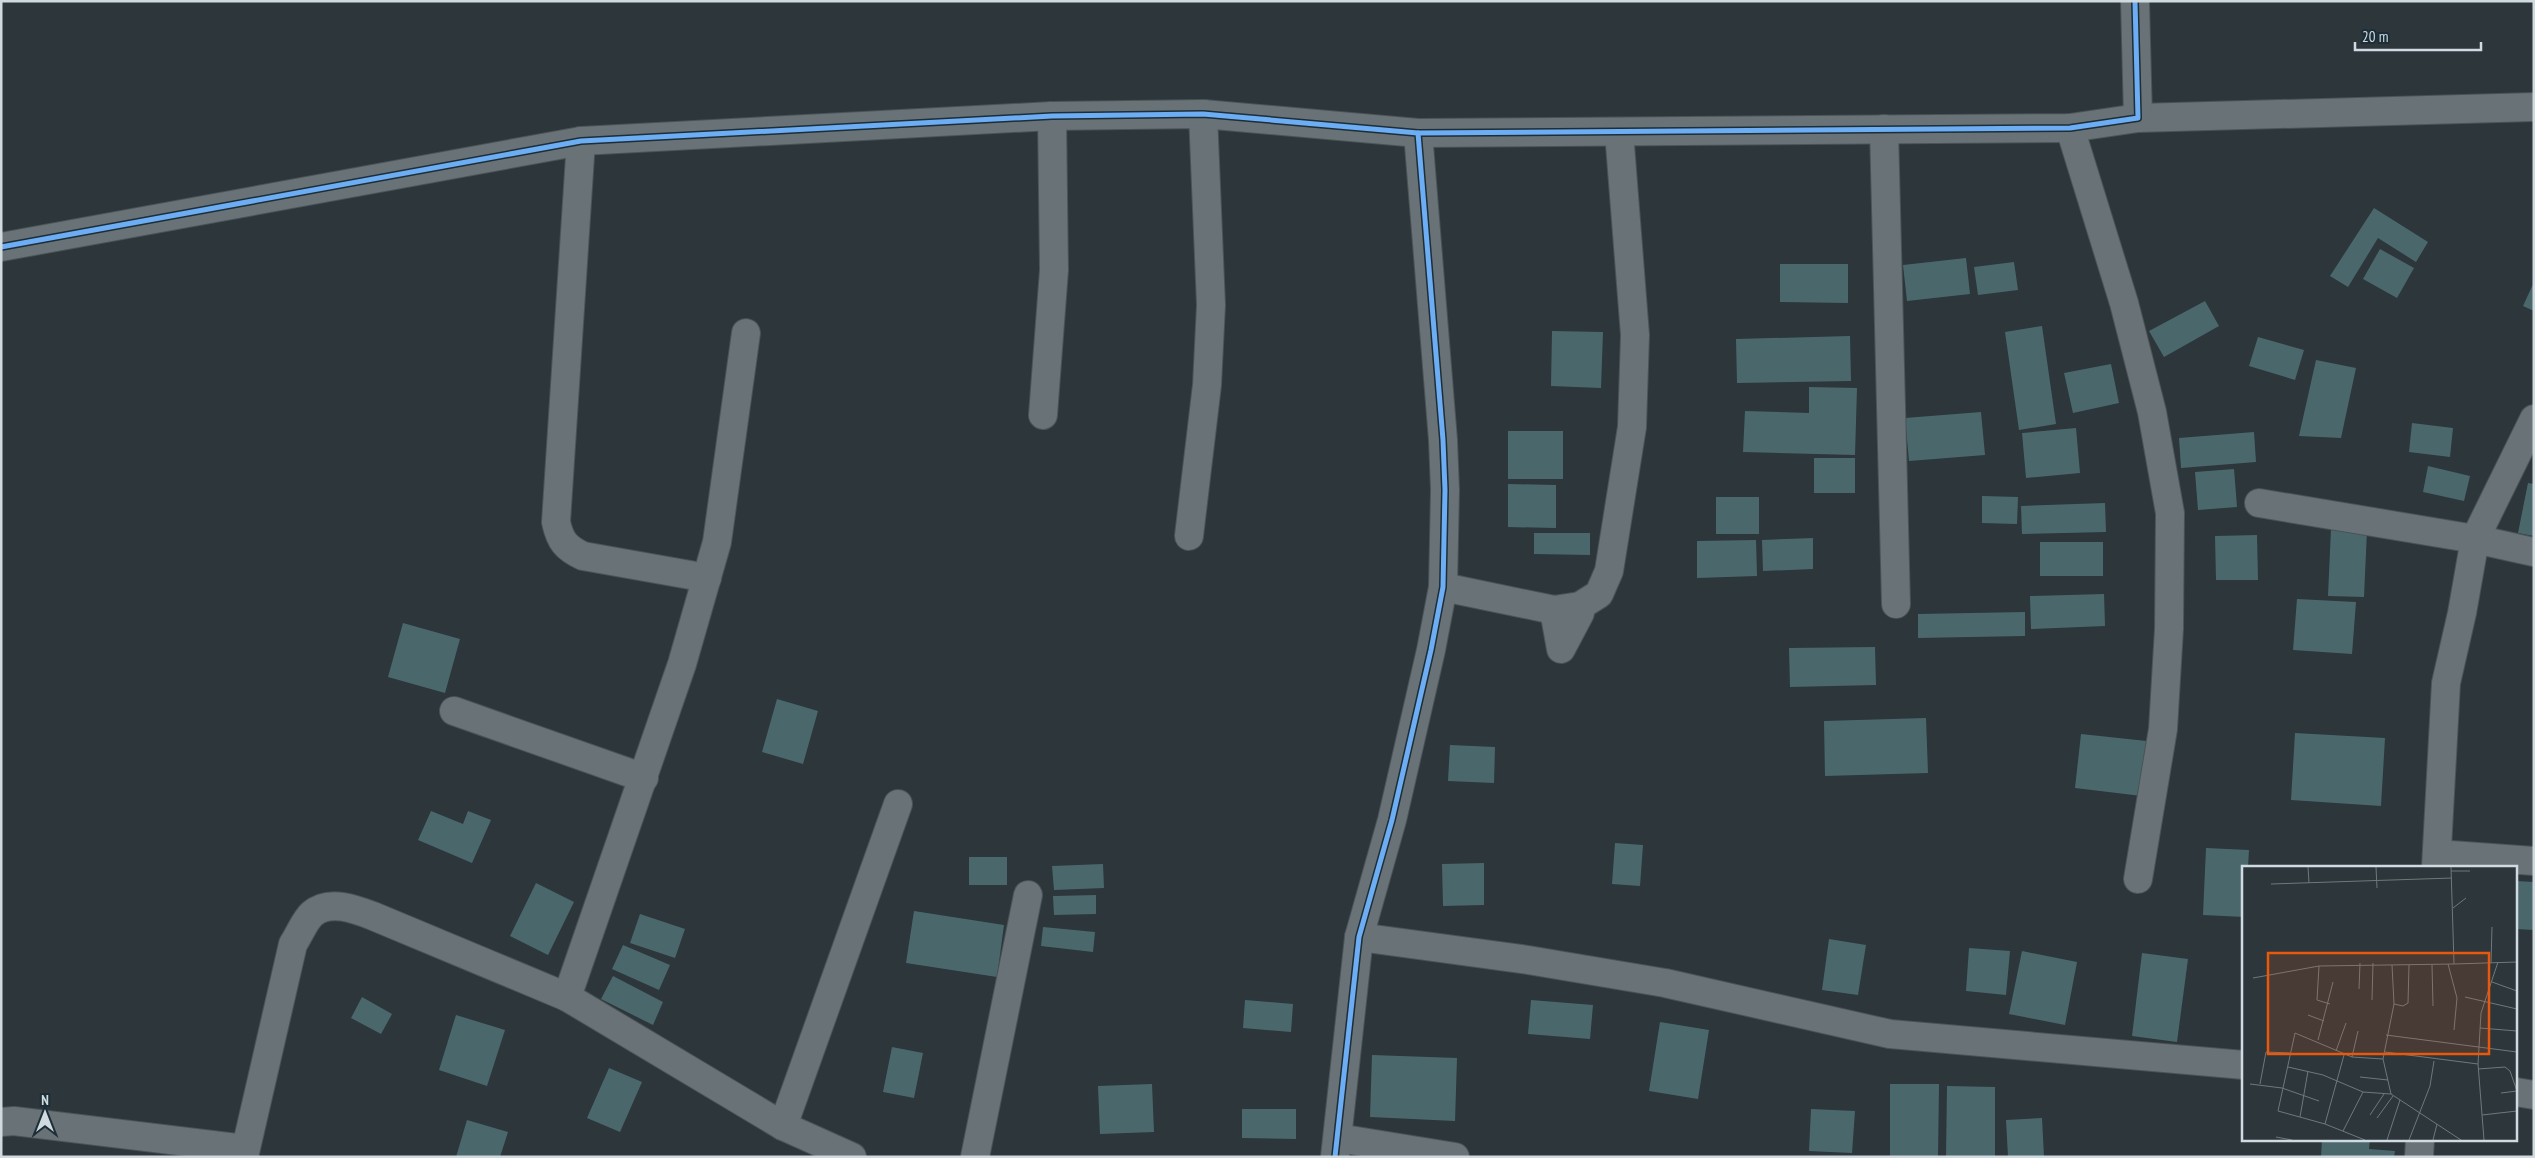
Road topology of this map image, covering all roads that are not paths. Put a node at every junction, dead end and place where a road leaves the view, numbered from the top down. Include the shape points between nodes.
1 (2135, 1) edge
2 (2534, 107) edge
3 (1203, 114) junction
4 (1052, 116) junction
5 (2138, 118) junction
6 (2070, 128) junction
7 (1884, 129) junction
8 (1619, 132) junction
9 (1418, 133) junction
10 (580, 141) junction
11 (1, 247) edge
12 (746, 333) dead end
13 (1043, 415) dead end
14 (2534, 419) edge
15 (2259, 503) dead end
16 (1189, 536) dead end
17 (2475, 539) junction
18 (2534, 552) edge
19 (707, 578) junction
20 (1443, 587) junction
21 (1896, 604) dead end
22 (454, 711) dead end
23 (644, 778) junction
24 (898, 804) dead end
25 (2436, 860) edge
26 (2534, 861) edge
27 (2138, 878) dead end
28 (1028, 895) dead end
29 (1360, 937) junction
30 (567, 998) junction
31 (2242, 1065) edge
32 (2518, 1092) edge
33 (2534, 1095) edge
34 (1, 1122) edge
35 (784, 1126) junction
36 (2420, 1140) edge
37 (1336, 1147) edge
38 (245, 1153) edge
39 (852, 1157) edge
40 (975, 1157) edge
41 (1455, 1157) edge
42 (2419, 1157) edge

1 - 5 street
2 - 5 street
3 - 4 street
3 - 9 street
3 - 16 street via 1211,306 1207,384
4 - 10 street
4 - 13 street via 1054,270
5 - 6 street
6 - 7 street
6 - 27 street via 2126,312 2152,412 2170,513 2163,730
7 - 8 street
7 - 21 street
8 - 9 street
8 - 20 street via 1635,335 1632,426 1609,571 1599,594 1567,608
9 - 20 street via 1443,440
10 - 11 street
10 - 19 street via 556,522 559,538 567,548 583,556
12 - 19 street via 717,542
14 - 17 street
15 - 17 street
17 - 18 street
17 - 25 street via 2446,683
19 - 23 street
20 - 29 street via 1432,650 1392,820
22 - 23 street
23 - 30 street
24 - 35 street
25 - 26 street
28 - 40 street
29 - 31 street via 1665,983 1890,1034
29 - 37 street
30 - 35 street
30 - 38 street via 354,909 332,906 312,914 293,944
32 - 33 street
34 - 38 street via 14,1121
35 - 39 street
36 - 42 street
37 - 41 street

